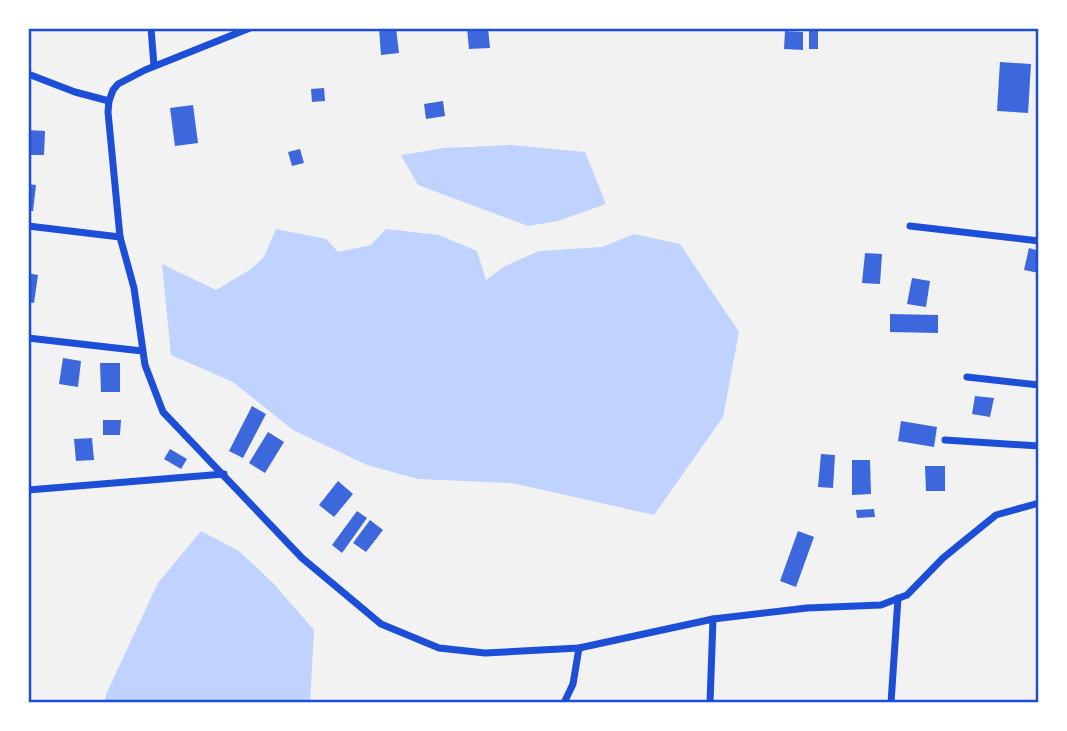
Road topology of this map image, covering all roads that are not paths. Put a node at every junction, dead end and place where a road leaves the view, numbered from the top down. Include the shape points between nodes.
1 (151, 28) edge
2 (250, 28) edge
3 (154, 66) junction
4 (28, 74) edge
5 (109, 101) junction
6 (28, 226) edge
7 (910, 226) dead end
8 (120, 237) junction
9 (1039, 241) edge
10 (28, 338) edge
11 (142, 351) junction
12 (967, 377) dead end
13 (1039, 385) edge
14 (945, 440) dead end
15 (1039, 446) edge
16 (224, 474) junction
17 (28, 490) edge
18 (1039, 503) edge
19 (898, 598) junction
20 (713, 619) junction
21 (579, 648) junction
22 (564, 703) edge
23 (710, 703) edge
24 (891, 703) edge

1 - 3 street
2 - 3 street
3 - 5 street via 118,85
4 - 5 street
5 - 8 street
6 - 8 street
7 - 9 street
8 - 11 street via 134,288
10 - 11 street
11 - 16 street via 163,412
12 - 13 street
14 - 15 street
16 - 17 street
16 - 21 street via 302,558 381,624 439,648 485,653
18 - 19 street via 996,515 907,595
19 - 20 street via 881,605
19 - 24 street
20 - 21 street
20 - 23 street
21 - 22 street via 573,684

